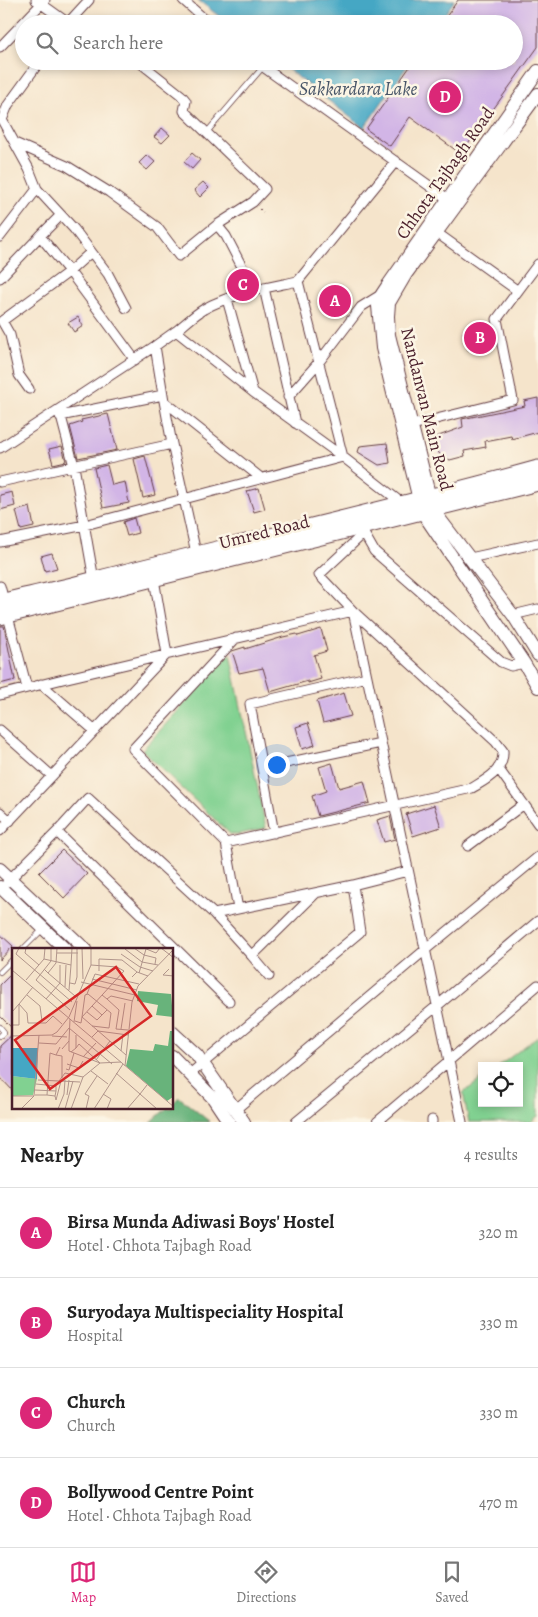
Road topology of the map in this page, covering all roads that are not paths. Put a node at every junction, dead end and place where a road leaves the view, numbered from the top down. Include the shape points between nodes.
1 (89, 0) edge
2 (183, 0) edge
3 (41, 2) edge
4 (29, 15) edge
5 (58, 15) edge
6 (76, 15) edge
7 (200, 15) edge
8 (15, 31) edge
9 (0, 47) edge
10 (33, 70) edge
11 (149, 70) edge
12 (260, 70) edge
13 (267, 70) edge
14 (538, 72) edge
15 (538, 94) edge
16 (1, 121) edge
17 (206, 133) junction
18 (15, 143) junction
19 (396, 161) junction
20 (37, 189) junction
21 (452, 203) junction
22 (61, 215) junction
23 (217, 225) junction
24 (437, 233) junction
25 (40, 236) junction
26 (0, 237) edge
27 (91, 252) junction
28 (538, 264) edge
29 (70, 271) junction
30 (0, 278) edge
31 (298, 281) junction
32 (264, 288) junction
33 (254, 290) junction
34 (518, 291) junction
35 (382, 294) junction
36 (227, 299) junction
37 (126, 308) dead end
38 (176, 331) junction
39 (155, 346) junction
40 (135, 360) junction
41 (319, 362) junction
42 (29, 389) dead end
43 (253, 392) junction
44 (288, 397) junction
45 (164, 398) junction
46 (59, 413) junction
47 (295, 423) junction
48 (412, 425) junction
49 (172, 444) junction
50 (0, 448) edge
51 (343, 457) junction
52 (74, 466) junction
53 (538, 468) edge
54 (261, 478) junction
55 (0, 482) edge
56 (538, 483) edge
57 (184, 498) junction
58 (426, 505) junction
59 (404, 510) junction
60 (85, 525) junction
61 (360, 525) junction
62 (0, 542) edge
63 (538, 543) edge
64 (196, 553) junction
65 (470, 558) junction
66 (154, 579) junction
67 (94, 580) junction
68 (3, 604) edge
69 (538, 610) edge
70 (353, 611) junction
71 (513, 615) junction
72 (236, 638) junction
73 (167, 654) junction
74 (538, 655) edge
75 (524, 663) junction
76 (367, 677) junction
77 (41, 684) junction
78 (538, 687) edge
79 (27, 688) junction
80 (0, 695) edge
81 (0, 730) edge
82 (95, 731) junction
83 (381, 743) junction
84 (262, 768) junction
85 (498, 768) junction
86 (52, 776) junction
87 (524, 804) junction
88 (395, 805) junction
89 (0, 812) edge
90 (10, 821) junction
91 (538, 824) edge
92 (0, 831) edge
93 (57, 832) junction
94 (274, 833) junction
95 (226, 843) junction
96 (468, 846) dead end
97 (538, 857) edge
98 (0, 868) edge
99 (408, 871) junction
100 (11, 878) junction
101 (353, 885) junction
102 (1, 888) edge
103 (316, 892) junction
104 (238, 909) junction
105 (214, 914) junction
106 (538, 921) edge
107 (44, 928) junction
108 (25, 948) edge
109 (63, 948) edge
110 (83, 948) edge
111 (424, 950) junction
112 (252, 956) junction
113 (12, 960) edge
114 (0, 972) edge
115 (269, 976) dead end
116 (538, 985) edge
117 (229, 1001) dead end
118 (437, 1006) junction
119 (0, 1027) edge
120 (174, 1034) edge
121 (0, 1036) edge
122 (174, 1058) edge
123 (448, 1060) junction
124 (204, 1064) junction
125 (190, 1074) junction
126 (236, 1109) junction
127 (229, 1122) edge
128 (244, 1122) edge
129 (296, 1122) edge
130 (377, 1122) edge
131 (462, 1122) edge

1 - 6 street
2 - 7 street
3 - 4 street
3 - 5 street
8 - 9 street
10 - 16 street via 8,105
11 - 17 street via 181,95 186,101 184,112
12 - 17 lane
13 - 19 street
14 - 21 main road, Chhota Tajbagh Road
15 - 21 main road, Nandanvan Main Road
16 - 18 street
17 - 23 street via 265,188 254,202
18 - 20 street
18 - 23 street via 67,166 109,192 157,228 179,256
19 - 21 street
19 - 31 street
20 - 22 street
20 - 26 street
21 - 24 main road, Nandanvan Main Road
21 - 35 main road, Chhota Tajbagh Road
22 - 25 street
22 - 27 street
23 - 33 street
24 - 34 street
24 - 48 main road, Nandanvan Main Road via 389,303 389,335
25 - 29 street
25 - 30 street
27 - 29 street
27 - 37 street via 108,274
28 - 34 street
29 - 40 street
29 - 42 street via 2,321 10,335 19,375
31 - 32 street
31 - 41 street
32 - 33 street
32 - 44 street
33 - 36 street
34 - 48 street via 497,319 514,400
35 - 41 street via 362,307
35 - 58 main road via 378,306 382,348
36 - 38 street via 201,311
36 - 43 street
38 - 39 street
38 - 43 street
39 - 40 street
39 - 45 street
40 - 46 street
41 - 44 street
41 - 51 street
43 - 47 street
44 - 47 street
45 - 46 street
45 - 49 street
45 - 54 street
46 - 50 street
46 - 52 street
47 - 51 street
48 - 58 main road, Nandanvan Main Road
49 - 52 street
49 - 57 street
51 - 54 street
51 - 59 street
52 - 55 street
52 - 60 street
53 - 58 main road
54 - 57 street
56 - 58 main road, Umred Road
57 - 60 street
57 - 64 street
58 - 59 main road, Umred Road
58 - 65 main road, Nandanvan Main Road
58 - 75 main road
59 - 61 main road, Umred Road
60 - 62 street
60 - 67 street
61 - 64 main road
61 - 66 main road, Umred Road
61 - 70 street via 319,575
61 - 75 street via 374,551 501,662 511,666
63 - 65 street
64 - 67 main road
65 - 71 main road, Nandanvan Main Road
66 - 68 main road, Umred Road
66 - 73 street
67 - 68 main road
68 - 79 street
69 - 71 street
70 - 72 street
70 - 76 street
70 - 85 street via 496,742 503,751
71 - 74 main road, Nandanvan Main Road
72 - 73 street
72 - 95 street via 133,749
73 - 77 street
73 - 82 street
75 - 78 main road
76 - 83 street
76 - 84 street via 250,704
77 - 79 street
77 - 82 street
79 - 80 street
81 - 86 street
82 - 86 street
83 - 84 street
83 - 88 street
84 - 94 street
85 - 87 street
85 - 88 street via 472,788
86 - 90 street
87 - 91 street
87 - 96 street
88 - 94 street
88 - 99 street
89 - 90 street
90 - 92 street
93 - 100 street
93 - 105 street via 88,798
93 - 117 street
94 - 95 street
95 - 104 street
97 - 111 street
98 - 100 main road
99 - 101 street
99 - 111 street
100 - 102 street
100 - 110 main road
101 - 103 street
101 - 124 street via 360,932
102 - 107 main road
103 - 104 street
103 - 112 street
104 - 105 street
105 - 112 street
106 - 118 street
107 - 108 lane
107 - 109 main road
111 - 118 street
111 - 126 street
112 - 115 street
113 - 114 lane
116 - 123 street
118 - 123 street
118 - 129 street
119 - 121 lane via 4,1032
120 - 124 main road
122 - 125 main road
123 - 130 street
123 - 131 street
124 - 125 street
124 - 126 main road
125 - 127 main road via 213,1098
126 - 128 main road

